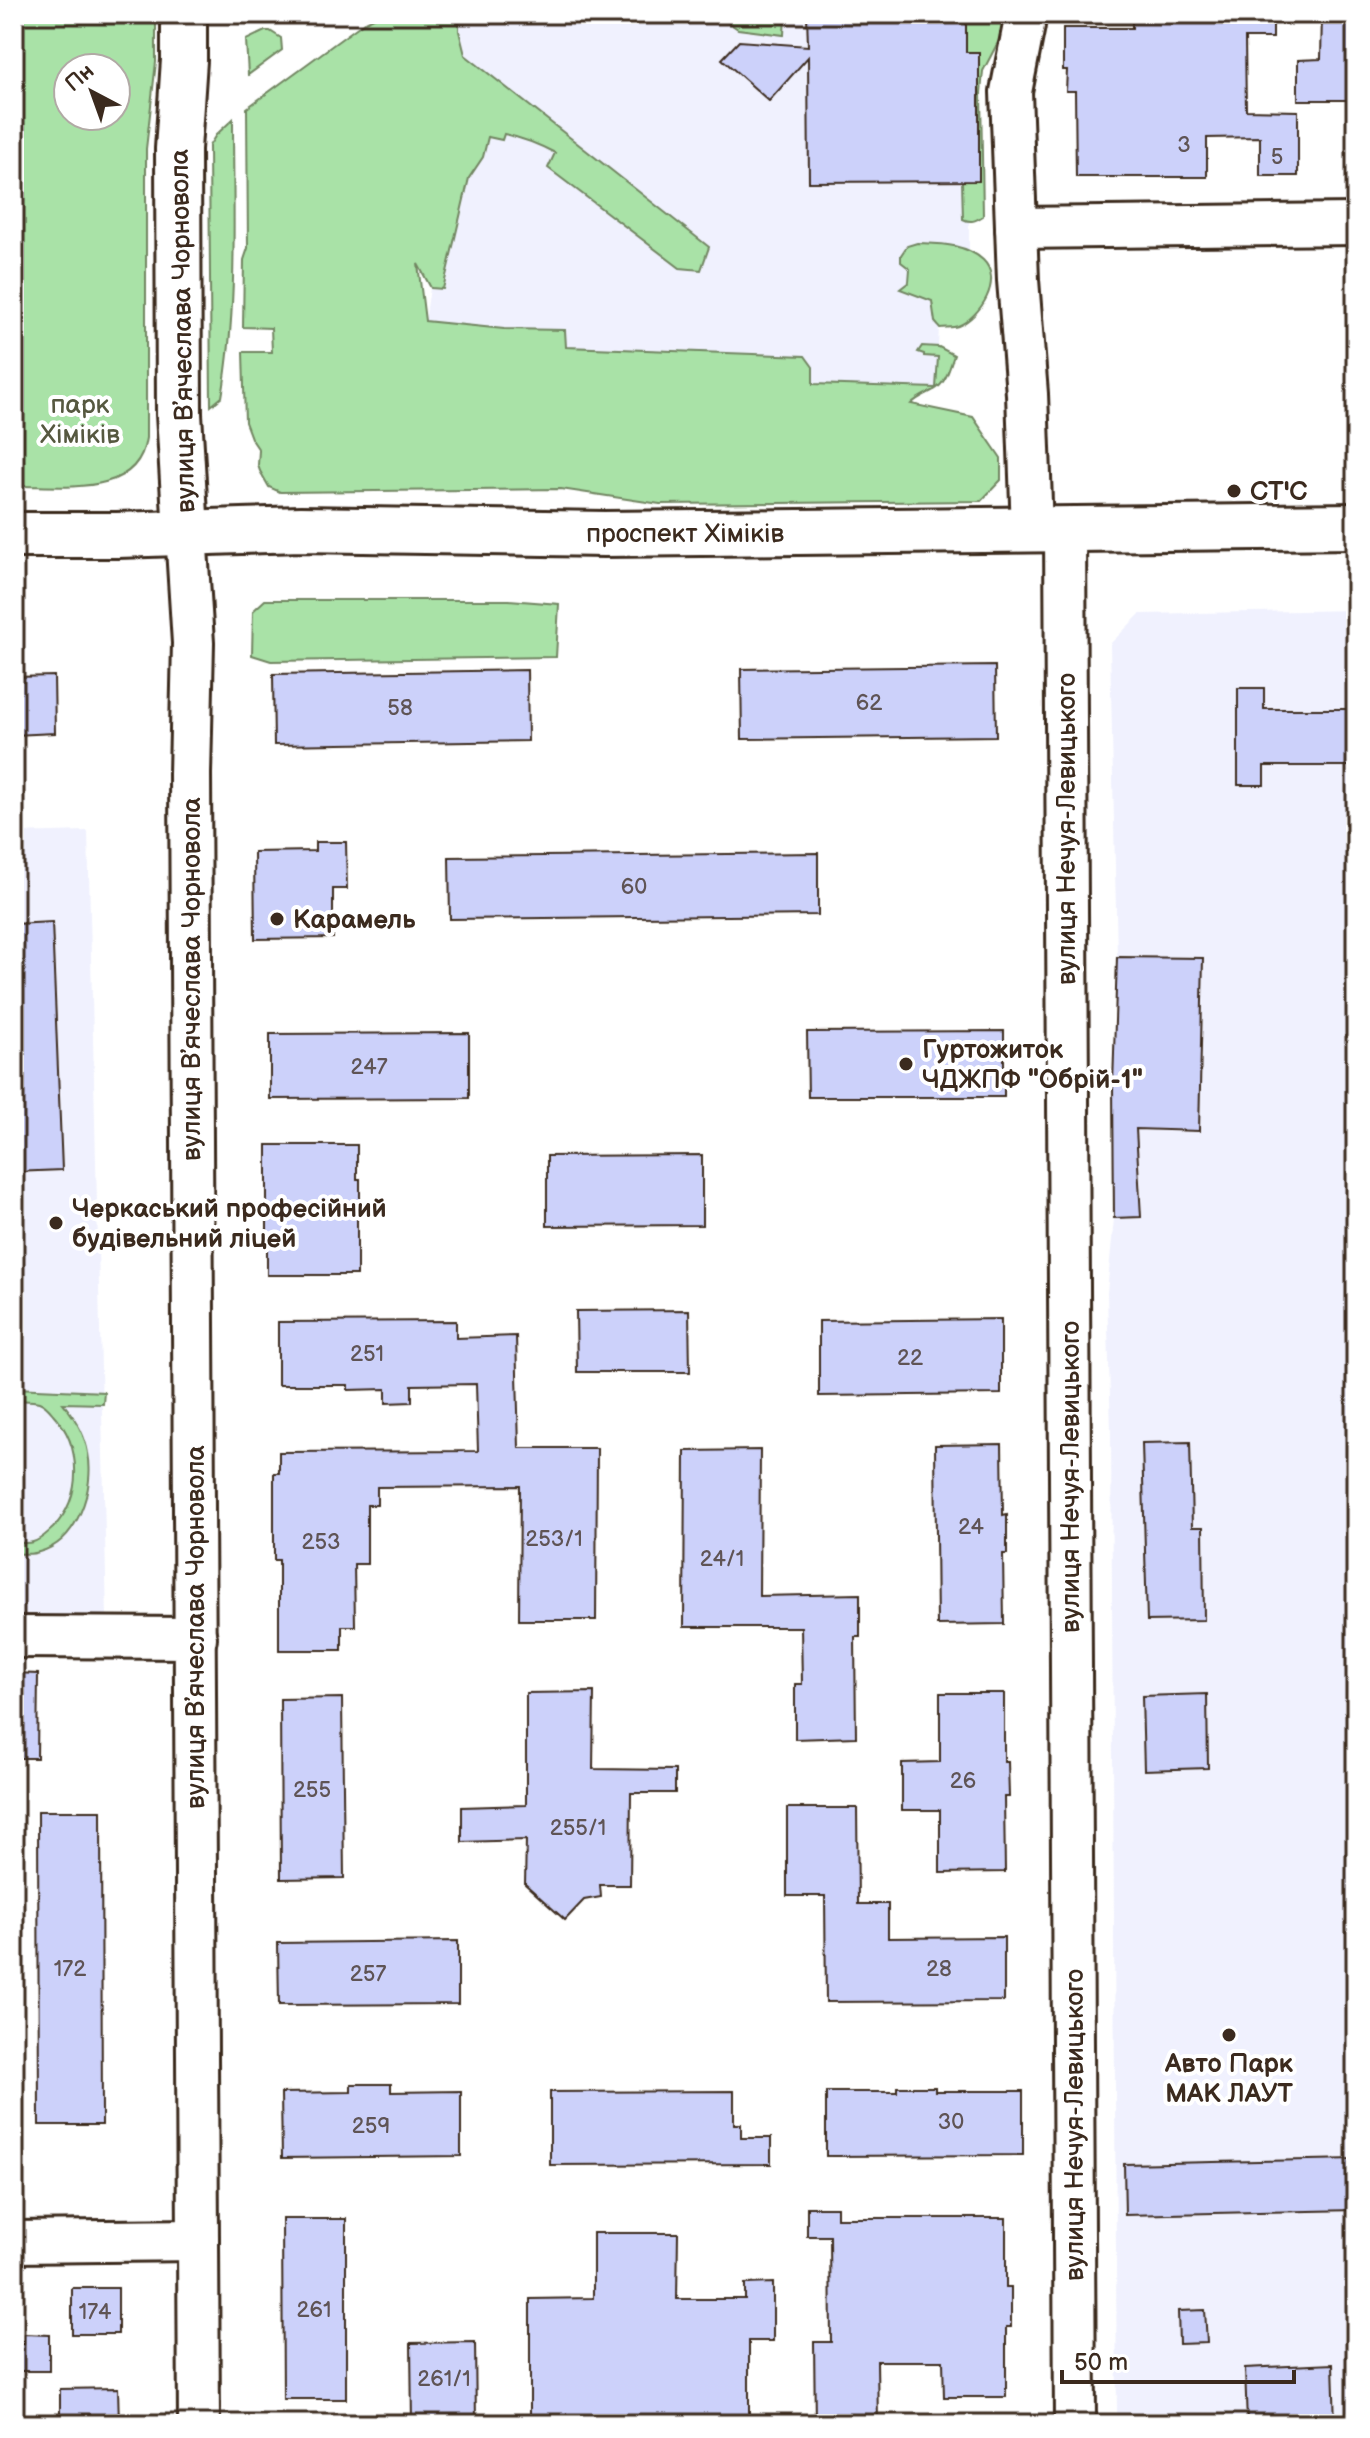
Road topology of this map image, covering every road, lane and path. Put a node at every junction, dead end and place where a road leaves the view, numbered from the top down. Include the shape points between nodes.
1 (184, 14) edge
2 (1024, 14) edge
3 (1356, 224) edge
4 (1016, 228) junction
5 (1356, 526) edge
6 (1048, 530) junction
7 (186, 532) junction
8 (14, 535) edge
9 (14, 1637) edge
10 (196, 1638) junction
11 (198, 2240) junction
12 (14, 2242) edge
13 (199, 2424) edge
14 (1075, 2424) edge

1 - 7 main road, вулиця Вʼячеслава Чорновола via 178,367
2 - 4 street, вулиця Нечуя-Левицького via 1011,92
3 - 4 street
4 - 6 street, вулиця Нечуя-Левицького via 1027,394
5 - 6 main road, проспект Хіміків
6 - 7 main road, проспект Хіміків
6 - 14 street, вулиця Нечуя-Левицького
7 - 8 main road, проспект Хіміків
7 - 10 street, вулиця Вʼячеслава Чорновола via 193,643
9 - 10 street
10 - 11 street, вулиця Вʼячеслава Чорновола
11 - 12 street
11 - 13 street, вулиця Вʼячеслава Чорновола

